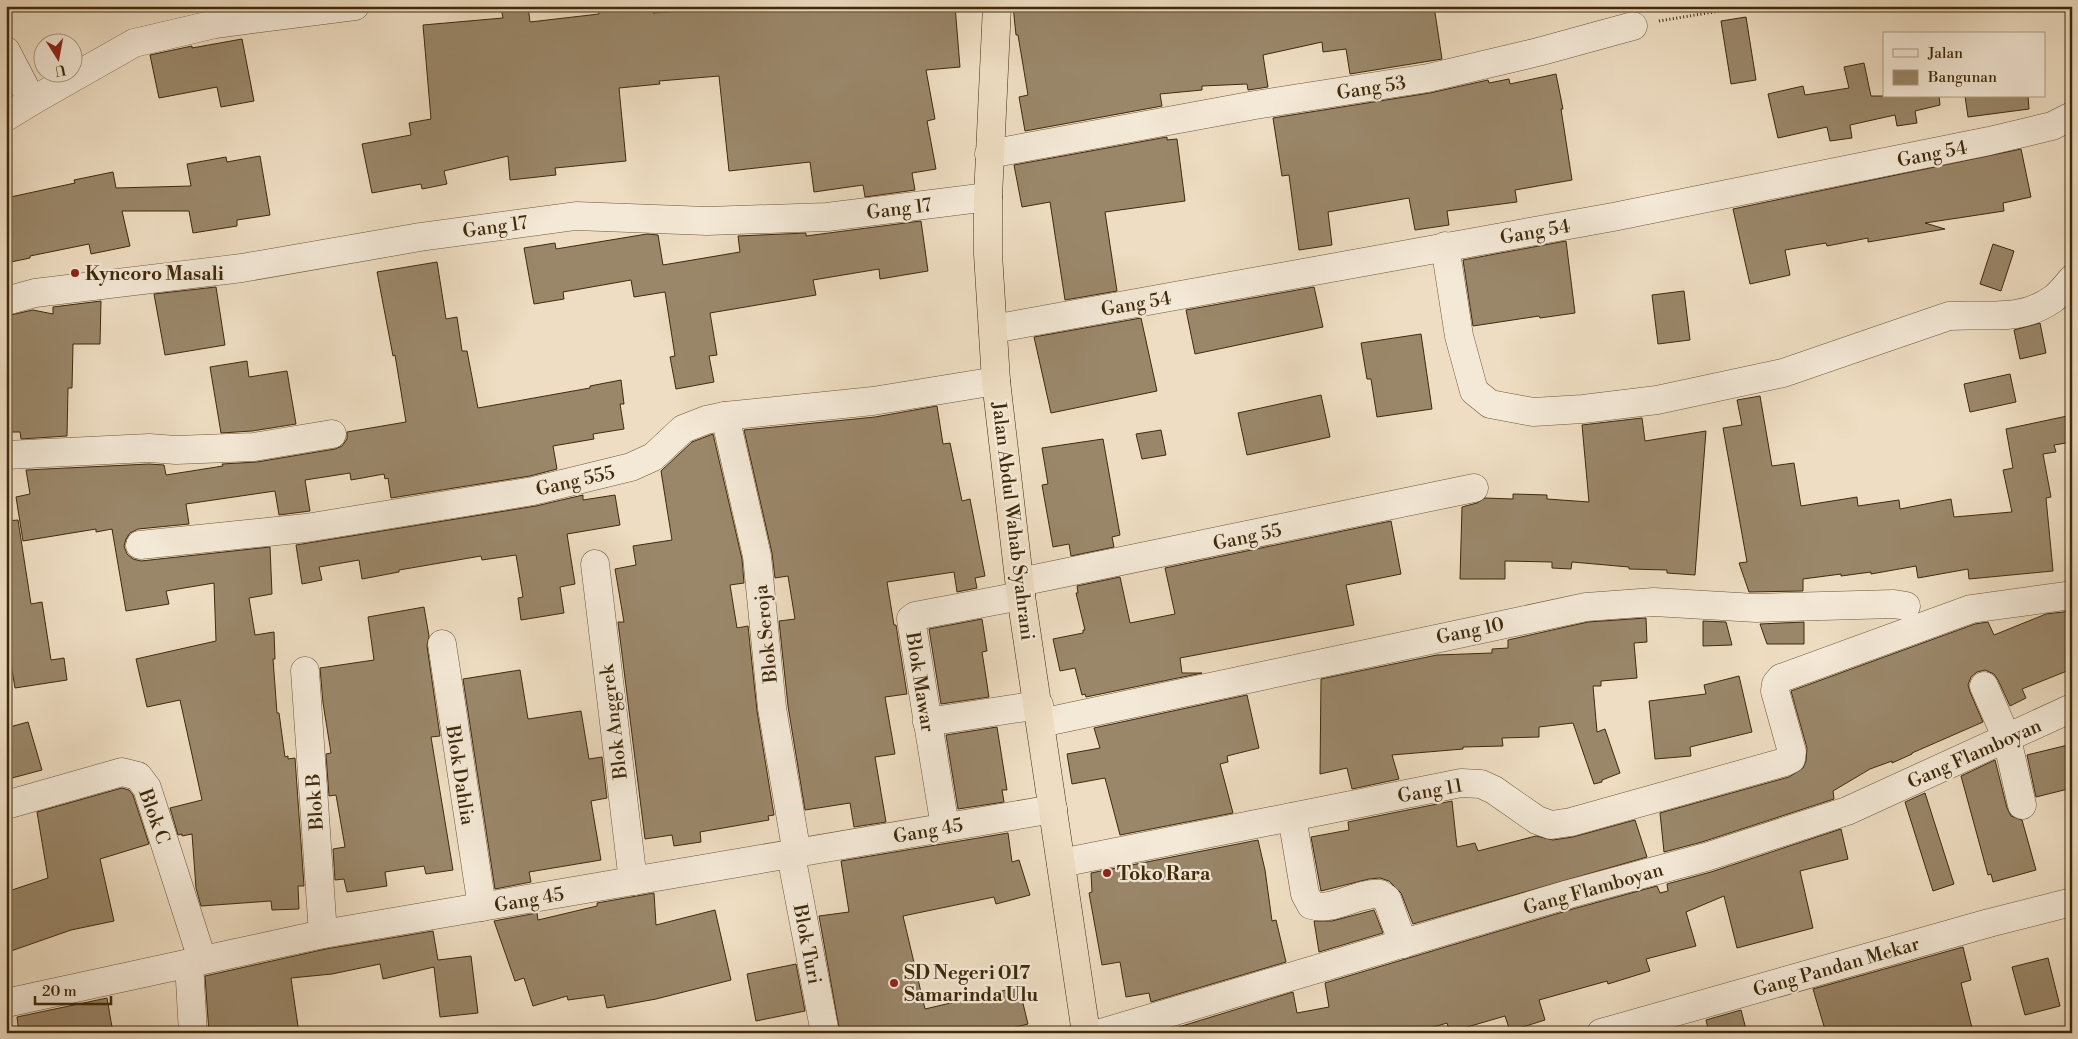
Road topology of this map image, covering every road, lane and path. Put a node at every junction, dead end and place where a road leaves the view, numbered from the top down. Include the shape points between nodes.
1 (355, 6) edge
2 (997, 6) edge
3 (1750, 6) edge
4 (1634, 26) joint
5 (6, 51) edge
6 (32, 101) junction
7 (2072, 116) edge
8 (6, 117) edge
9 (989, 154) junction
10 (988, 197) junction
11 (1445, 246) junction
12 (2072, 279) edge
13 (6, 301) edge
14 (993, 329) junction
15 (996, 382) junction
16 (725, 416) junction
17 (332, 434) dead end
18 (6, 455) edge
19 (1474, 488) dead end
20 (140, 545) dead end
21 (595, 564) dead end
22 (1020, 589) junction
23 (2072, 595) edge
24 (1906, 606) dead end
25 (442, 644) dead end
26 (305, 671) dead end
27 (1984, 686) dead end
28 (2072, 708) edge
29 (1040, 714) junction
30 (927, 722) junction
31 (2007, 739) junction
32 (6, 805) edge
33 (2022, 805) dead end
34 (1054, 809) junction
35 (1292, 817) junction
36 (946, 827) junction
37 (794, 854) junction
38 (1061, 863) junction
39 (633, 881) junction
40 (2072, 902) edge
41 (482, 907) junction
42 (323, 934) junction
43 (1402, 944) junction
44 (196, 961) junction
45 (6, 1002) edge
46 (193, 1033) edge
47 (825, 1033) edge
48 (1086, 1033) edge
49 (1101, 1033) edge
50 (1602, 1033) edge

1 - 6 street via 215,24 134,43
2 - 9 highway, Jalan Abdul Wahab Syahrani
3 - 4 path
4 - 9 street, Gang 53 via 1428,78 1246,106
5 - 6 street
6 - 8 street
7 - 11 street, Gang 54 via 2052,126 1989,141 1613,217
9 - 10 highway, Jalan Abdul Wahab Syahrani
10 - 13 street, Gang 17 via 827,217 706,221 576,216 420,237 242,268 35,293
10 - 14 highway, Jalan Abdul Wahab Syahrani
11 - 12 street via 1459,336 1474,391 1490,404 1533,412 1657,400 1783,373 1949,316 2024,314 2053,299
11 - 14 street, Gang 54
14 - 15 highway, Jalan Abdul Wahab Syahrani
15 - 16 street, Gang 555 via 873,402
15 - 22 highway, Jalan Abdul Wahab Syahrani
16 - 20 street, Gang 555 via 683,429 653,457 632,467 533,490 306,528
16 - 37 street, Blok Seroja via 757,556 772,708
17 - 18 street via 254,446
19 - 22 street, Gang 55
21 - 39 street, Blok Anggrek
22 - 29 highway, Jalan Abdul Wahab Syahrani
22 - 30 street, Blok Mawar via 911,618
23 - 35 street, Gang 11 via 1971,609 1781,678 1775,691 1792,752 1791,759 1785,762 1552,825 1537,820 1494,790 1481,784 1461,783
24 - 29 street, Gang 10 via 1756,608 1654,602 1586,607
25 - 41 street, Blok Dahlia
26 - 42 street, Blok B
27 - 31 street
28 - 31 street, Gang Flamboyan
29 - 30 street, Gang 10
29 - 34 highway, Jalan Abdul Wahab Syahrani
30 - 36 street, Blok Mawar
31 - 33 street
31 - 43 street, Gang Flamboyan via 1847,811 1706,857
32 - 44 street, Blok C via 122,772 138,776 147,788
34 - 36 street, Gang 45
34 - 38 highway, Jalan Abdul Wahab Syahrani
35 - 38 street, Gang 11
35 - 43 street via 1305,894 1311,905 1336,904 1380,894 1387,899
36 - 37 street, Gang 45
37 - 39 street, Gang 45
37 - 47 street, Blok Turi
38 - 48 highway, Jalan Abdul Wahab Syahrani
39 - 41 street, Gang 45
40 - 50 street, Gang Pandan Mekar
41 - 42 street, Gang 45
42 - 44 street, Gang 45
43 - 49 street, Gang Flamboyan
44 - 45 street, Gang 45
44 - 46 street, Blok C

